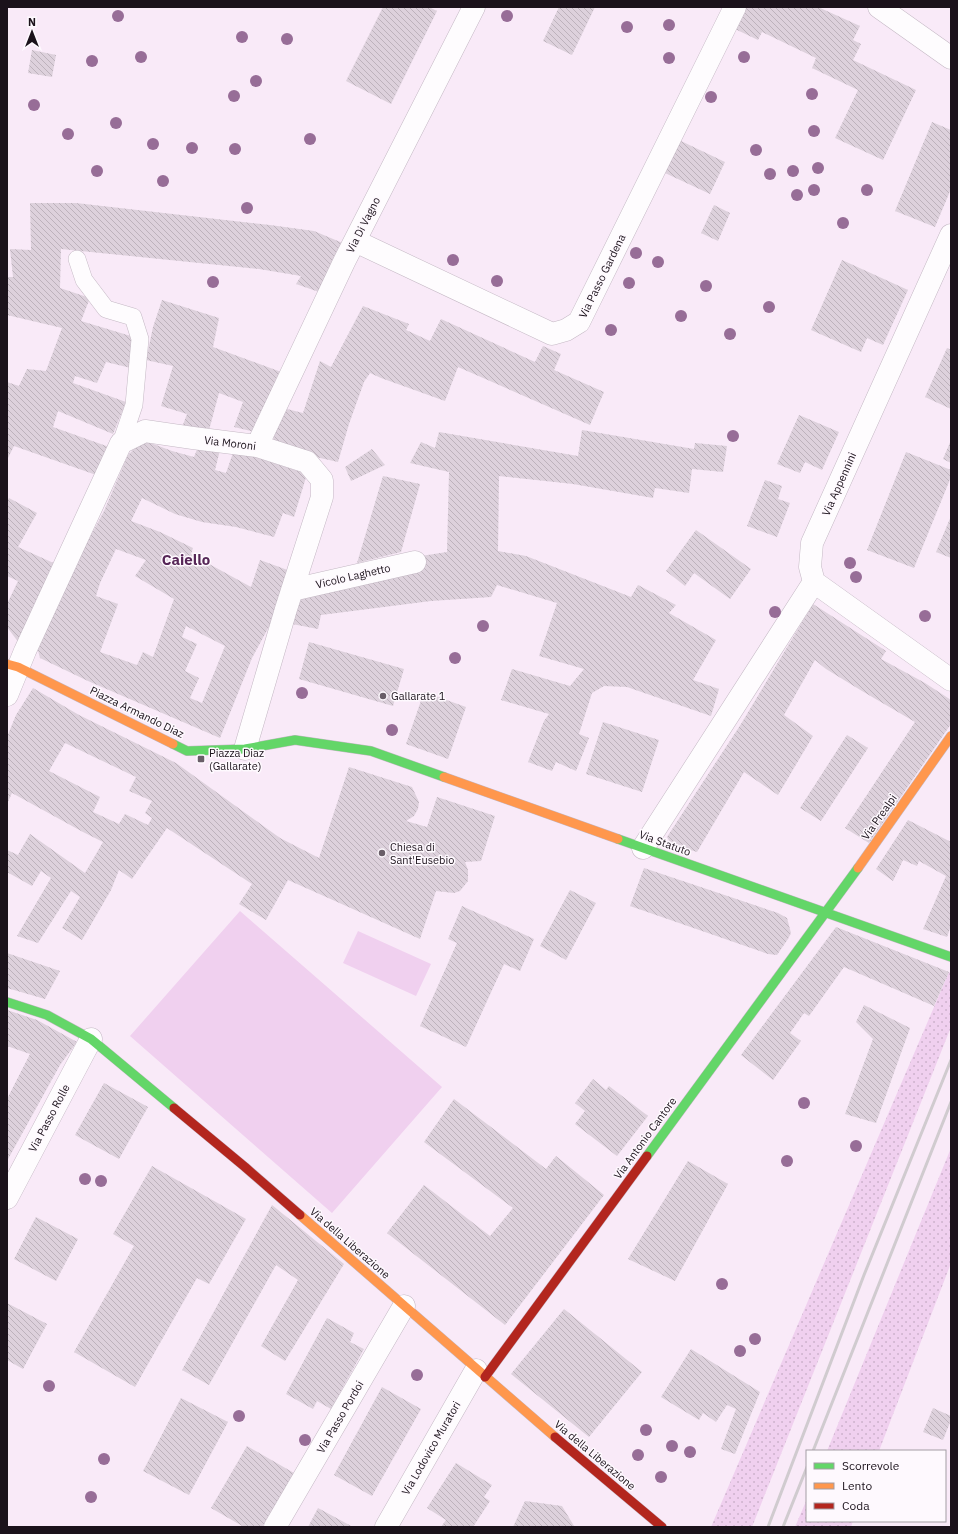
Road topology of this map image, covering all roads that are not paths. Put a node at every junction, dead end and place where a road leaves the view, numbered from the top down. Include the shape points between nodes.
1 (474, 7) edge
2 (735, 7) edge
3 (879, 7) edge
4 (951, 58) edge
5 (951, 236) edge
6 (355, 241) junction
7 (77, 259) dead end
8 (121, 443) junction
9 (257, 446) junction
10 (415, 562) dead end
11 (814, 582) junction
12 (292, 590) junction
13 (13, 665) edge
14 (951, 680) edge
15 (7, 694) edge
16 (951, 736) edge
17 (245, 749) junction
18 (371, 751) joint
19 (643, 848) junction
20 (826, 912) junction
21 (951, 957) edge
22 (7, 1002) edge
23 (91, 1039) junction
24 (7, 1198) edge
25 (404, 1306) junction
26 (480, 1374) junction
27 (275, 1527) edge
28 (386, 1527) edge
29 (662, 1527) edge

1 - 6 street, Via Di Vagno
2 - 6 street, Via Passo Gardena via 579,322 566,330 552,334
3 - 4 street
5 - 11 street, Via Appennini via 812,543 810,566
6 - 9 street, Via Di Vagno
7 - 8 lane via 84,280 106,308 133,317 140,339 134,405
8 - 9 street, Via Moroni via 145,431
8 - 13 street
9 - 12 street, Via Moroni via 307,462 322,480 322,497
10 - 12 street, Vicolo Laghetto
11 - 14 street
11 - 19 street
12 - 17 street, Via Moroni
13 - 15 street
13 - 17 street, Piazza Armando Diaz via 187,750
16 - 20 street, Via Prealpi
17 - 18 street, Piazza Armando Diaz via 295,740
18 - 19 street, Via Statuto
19 - 20 street, Via Statuto
20 - 21 street, Via Statuto
20 - 26 street, Via Antonio Cantore
22 - 23 street, Via della Liberazione via 48,1015
23 - 24 street, Via Passo Rolle
23 - 25 street, Via della Liberazione via 245,1167
25 - 26 street, Via della Liberazione
25 - 27 street, Via Passo Pordoi
26 - 28 street, Via Lodovico Muratori
26 - 29 street, Via della Liberazione

